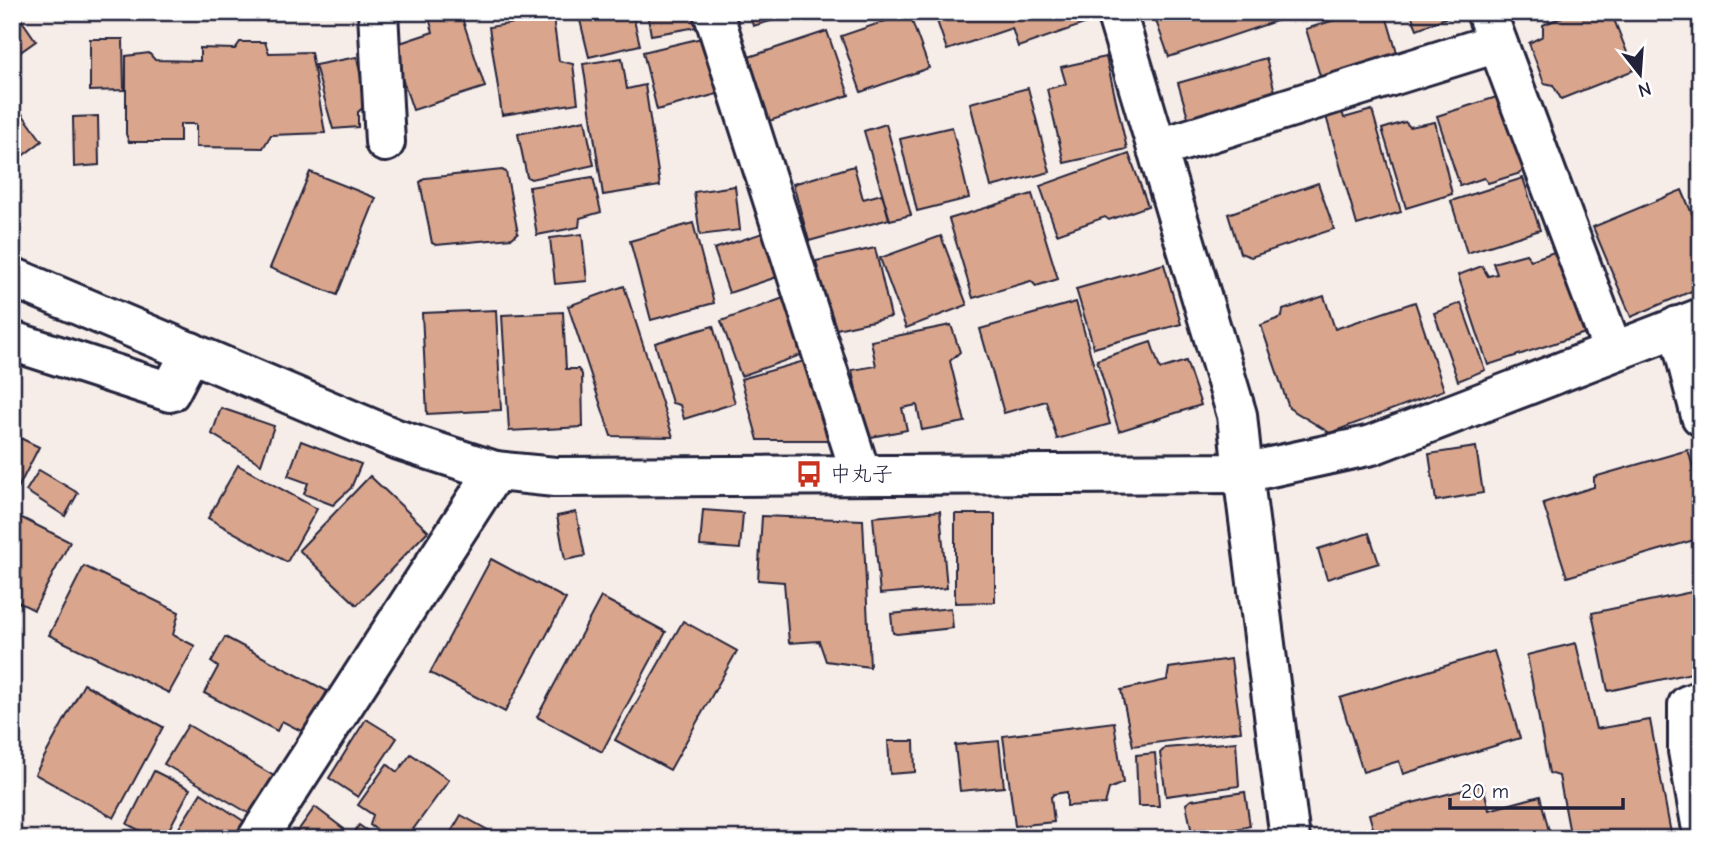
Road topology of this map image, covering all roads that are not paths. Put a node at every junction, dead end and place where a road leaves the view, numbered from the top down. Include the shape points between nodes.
1 (378, 12) edge
2 (713, 12) edge
3 (1116, 12) edge
4 (1492, 27) edge
5 (385, 142) dead end
6 (1157, 149) junction
7 (12, 277) edge
8 (1690, 322) edge
9 (12, 341) edge
10 (1613, 351) junction
11 (191, 352) junction
12 (1701, 416) edge
13 (495, 471) junction
14 (1243, 473) junction
15 (860, 475) junction
16 (1701, 700) edge
17 (1701, 824) edge
18 (257, 839) edge
19 (1290, 839) edge

1 - 5 street
2 - 15 street
3 - 6 street
4 - 6 street
4 - 10 street
6 - 14 street via 1237,415
7 - 11 street
8 - 10 street
8 - 12 street
9 - 11 street via 170,392
10 - 14 street via 1372,445
11 - 13 street via 396,439
13 - 15 street via 555,477
13 - 18 street
14 - 15 street
14 - 19 street
16 - 17 street via 1688,705 1688,751

